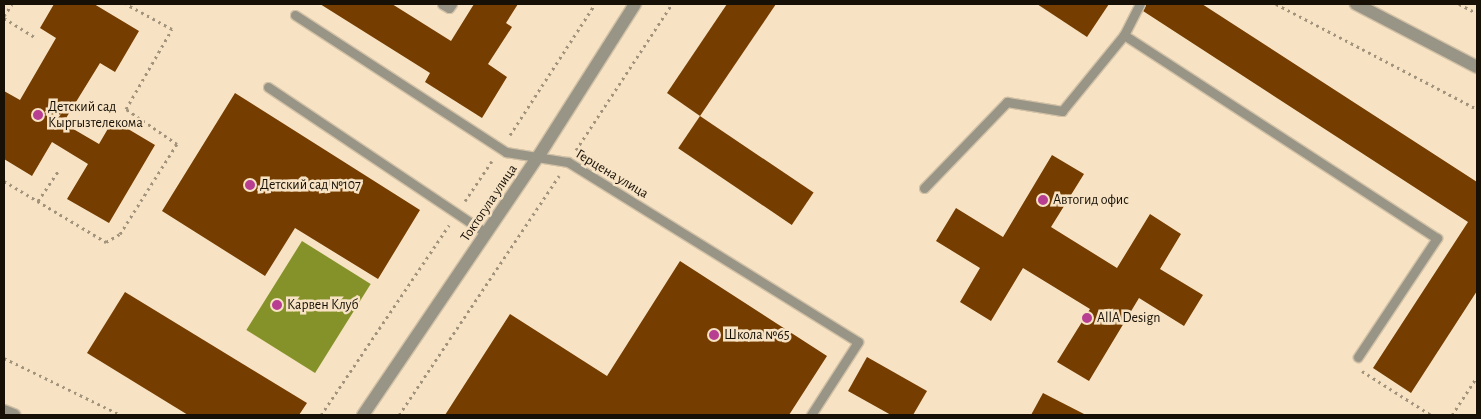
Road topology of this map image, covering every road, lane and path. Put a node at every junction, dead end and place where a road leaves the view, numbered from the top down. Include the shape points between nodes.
1 (12, 4) edge
2 (126, 4) edge
3 (442, 4) edge
4 (452, 4) edge
5 (636, 4) edge
6 (672, 4) edge
7 (1140, 4) edge
8 (1276, 4) edge
9 (1356, 4) edge
10 (1459, 4) edge
11 (1477, 13) edge
12 (295, 15) dead end
13 (4, 17) edge
14 (1124, 35) junction
15 (34, 37) dead end
16 (1477, 67) edge
17 (268, 87) dead end
18 (1477, 109) edge
19 (538, 157) junction
20 (568, 162) junction
21 (59, 170) dead end
22 (4, 181) edge
23 (924, 188) dead end
24 (38, 201) junction
25 (486, 233) junction
26 (1358, 357) joint
27 (4, 358) edge
28 (1477, 377) edge
29 (4, 411) edge
30 (14, 415) edge
31 (120, 415) edge
32 (363, 415) edge
33 (399, 415) edge
34 (811, 415) edge
35 (1431, 415) edge
36 (1452, 415) edge

1 - 13 path
2 - 24 path via 172,29 126,109 177,144 120,234 106,242
3 - 4 lane via 449,8
5 - 19 street, Токтогула улица
6 - 20 path
7 - 14 lane
8 - 18 path
9 - 16 street
10 - 11 path
12 - 19 lane, Герцена улица via 506,152
13 - 15 path
14 - 23 lane via 1062,111 1007,102
14 - 26 lane via 1437,238
17 - 25 lane
19 - 20 lane, Герцена улица
19 - 25 street, Токтогула улица
20 - 33 path
20 - 34 lane, Герцена улица via 858,342
21 - 24 path
22 - 24 path
25 - 32 street, Токтогула улица
26 - 35 path via 1363,372
27 - 31 path
28 - 36 path
29 - 30 street

